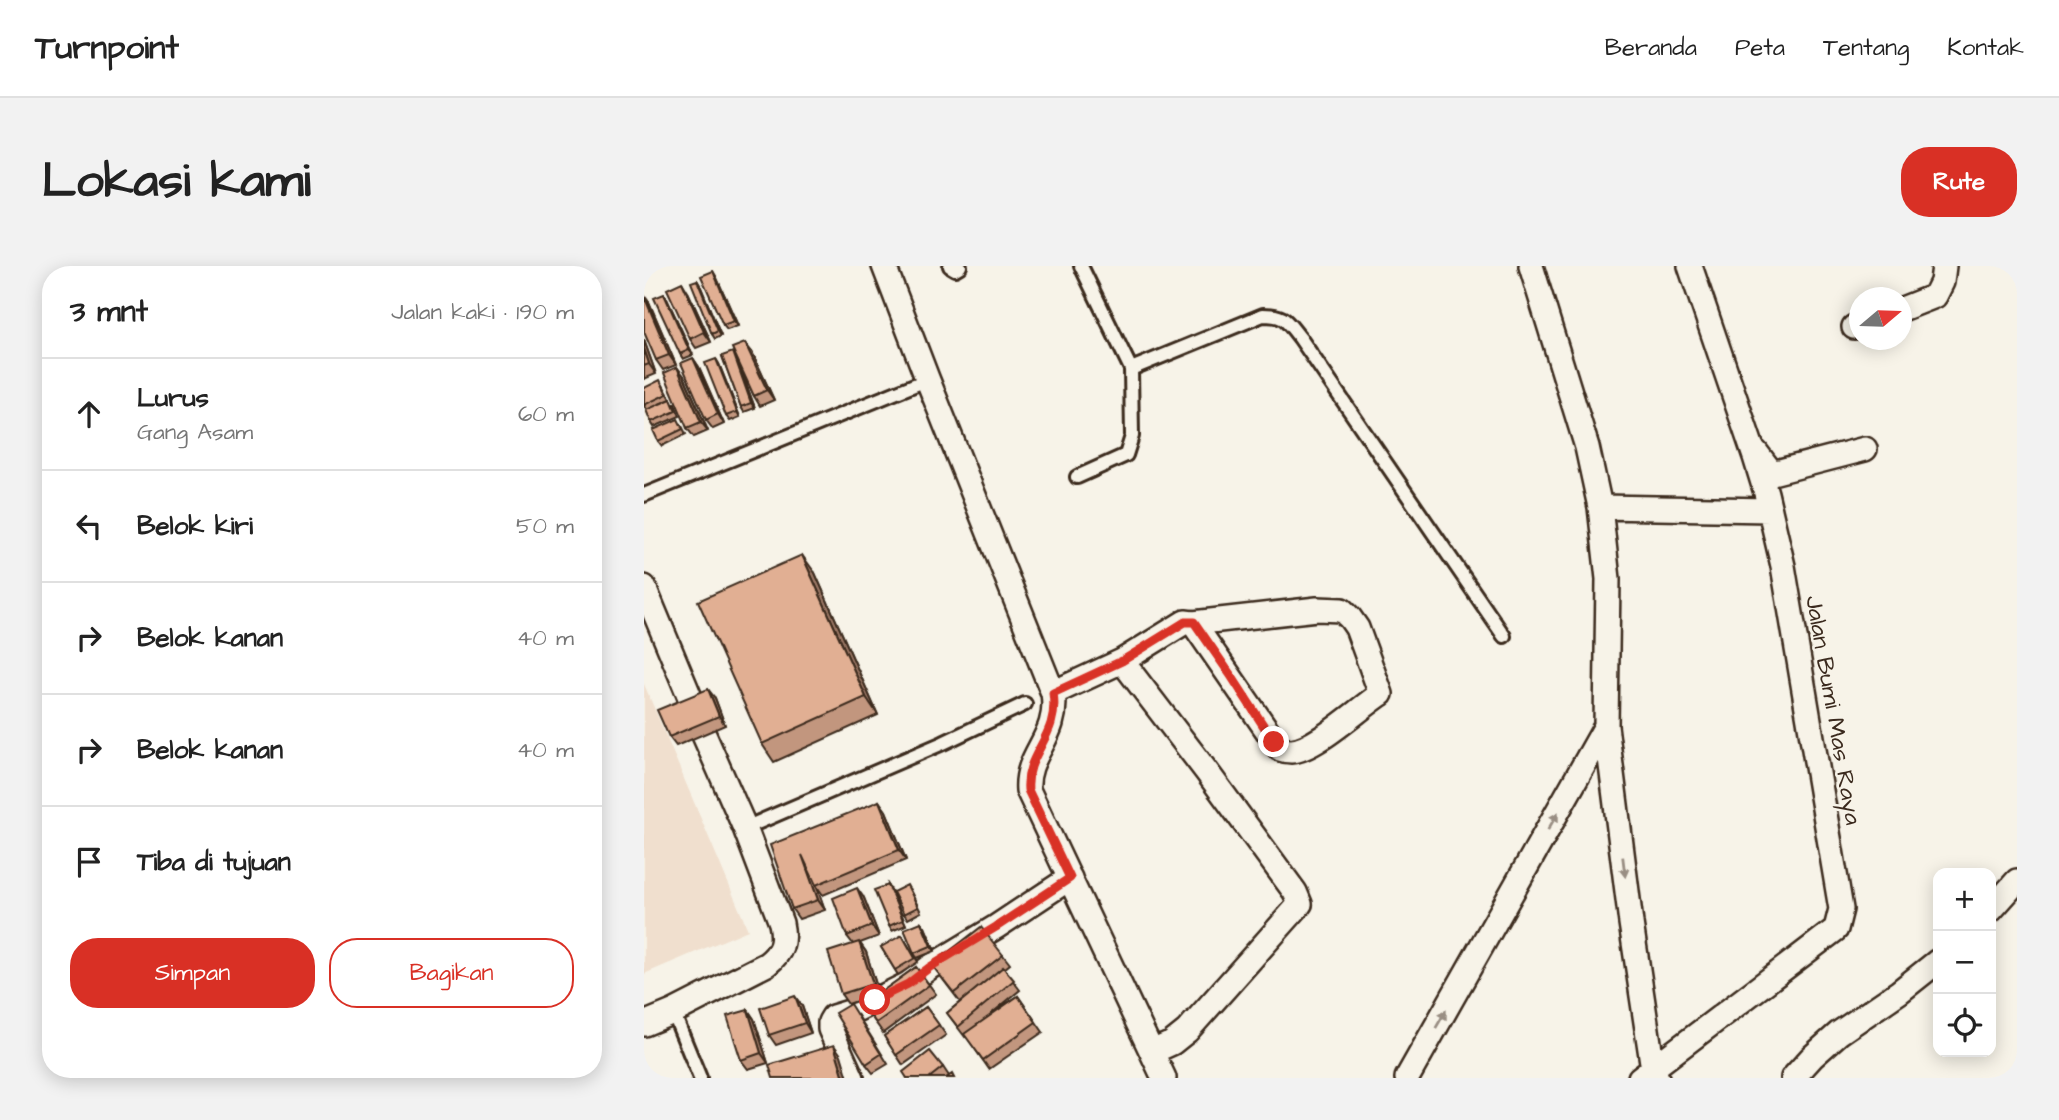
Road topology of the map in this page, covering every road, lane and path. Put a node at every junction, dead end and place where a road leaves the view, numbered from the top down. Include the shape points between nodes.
1 (884, 266) edge
2 (950, 266) edge
3 (960, 266) edge
4 (1081, 266) edge
5 (1531, 266) edge
6 (1690, 266) edge
7 (1944, 266) edge
8 (1912, 305) edge
9 (1131, 369) junction
10 (919, 383) dead end
11 (1865, 449) dead end
12 (1077, 477) dead end
13 (1769, 492) junction
14 (644, 495) edge
15 (1600, 507) junction
16 (644, 587) edge
17 (1194, 622) junction
18 (1504, 636) dead end
19 (1122, 661) junction
20 (1053, 693) junction
21 (1025, 704) dead end
22 (694, 706) edge
23 (1606, 726) junction
24 (704, 734) edge
25 (745, 828) junction
26 (1070, 878) junction
27 (2017, 881) edge
28 (1996, 905) edge
29 (1933, 965) edge
30 (673, 1012) junction
31 (644, 1024) edge
32 (1152, 1052) junction
33 (1650, 1075) edge
34 (699, 1078) edge
35 (852, 1078) edge
36 (1164, 1078) edge
37 (1408, 1078) edge
38 (1793, 1078) edge

1 - 20 street
2 - 3 lane
4 - 9 lane
5 - 15 street via 1587,447
6 - 13 street, Jalan Bumi Mas Raya
7 - 8 street via 1935,296
9 - 12 lane via 1132,436 1126,455
9 - 18 lane via 1263,315 1285,319
10 - 14 lane
11 - 13 street
13 - 15 street
13 - 33 street, Jalan Bumi Mas Raya via 1841,909 1839,919 1836,929
15 - 23 street via 1608,579
16 - 22 street
17 - 17 street via 1280,749 1291,751 1317,741 1381,694 1357,628 1342,610
17 - 19 street via 1185,622
19 - 20 street
19 - 32 street via 1208,772 1300,904 1187,1031
20 - 26 street via 1053,722 1028,773 1028,790
21 - 25 lane
23 -> 33 street
37 -> 23 street
24 - 25 street
25 - 30 street via 781,923 777,955
26 - 32 street
26 - 35 street via 908,984 833,1017 830,1029
27 - 28 street
29 - 38 street via 1839,1033
30 - 31 street
30 - 34 lane
32 - 36 street

